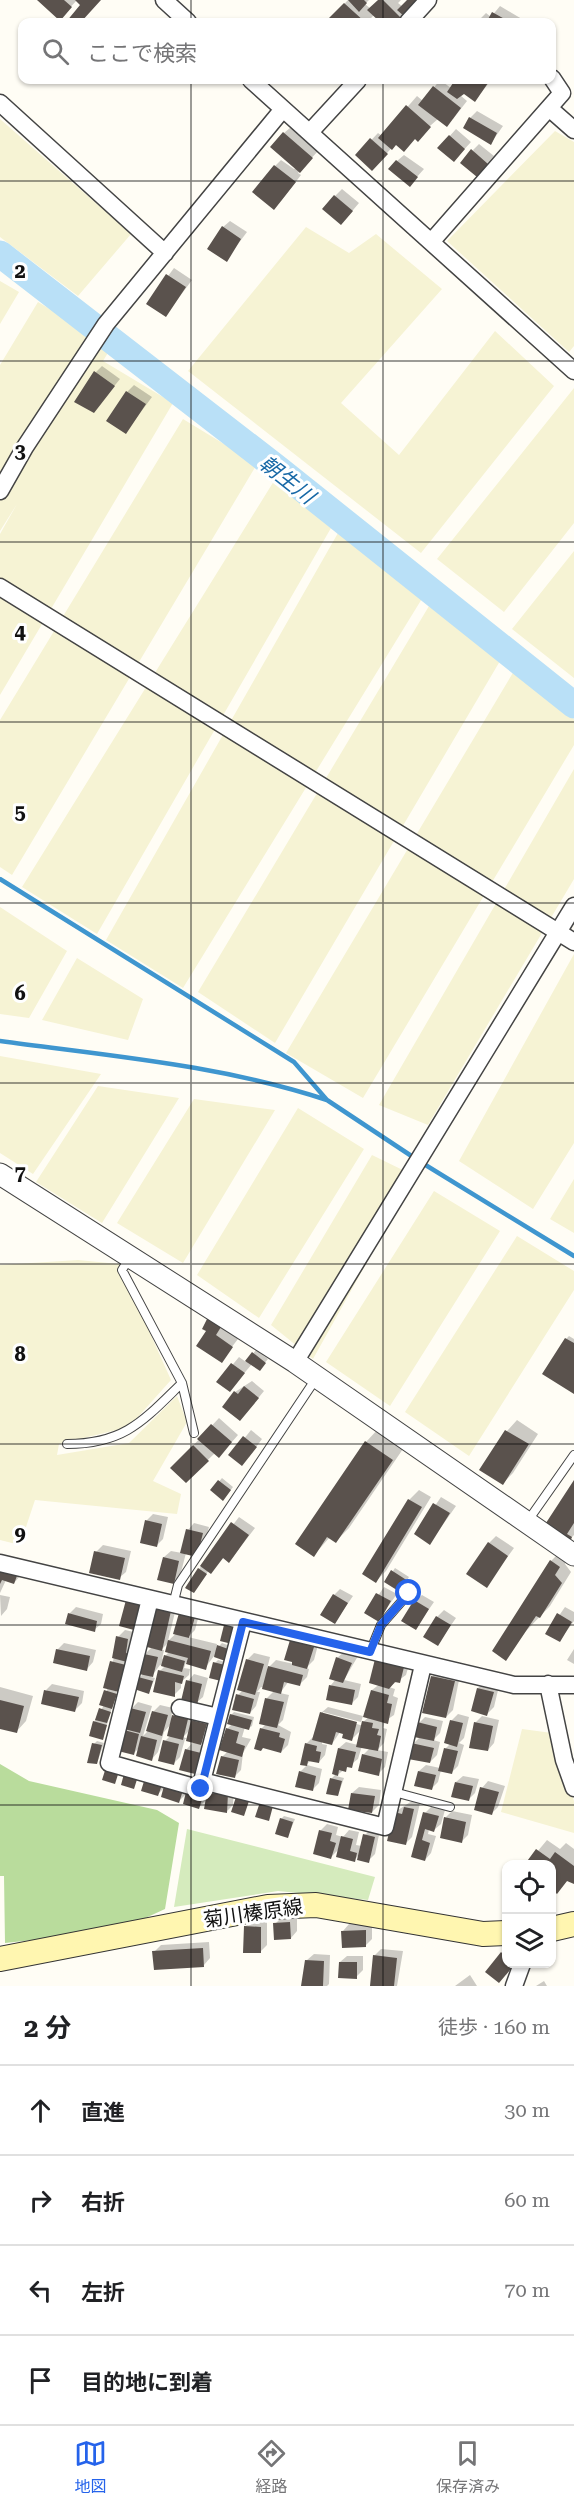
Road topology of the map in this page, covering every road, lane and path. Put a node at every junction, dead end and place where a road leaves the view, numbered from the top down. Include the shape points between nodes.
1 (164, 0) edge
2 (428, 0) edge
3 (184, 18) edge
4 (412, 18) edge
5 (255, 84) edge
6 (353, 84) edge
7 (556, 84) edge
8 (0, 103) edge
9 (549, 108) junction
10 (283, 109) junction
11 (574, 130) edge
12 (312, 131) junction
13 (432, 241) junction
14 (165, 253) junction
15 (574, 370) edge
16 (0, 491) edge
17 (0, 587) edge
18 (574, 906) edge
19 (558, 932) junction
20 (574, 942) edge
21 (0, 1174) edge
22 (130, 1257) junction
23 (296, 1362) junction
24 (317, 1377) junction
25 (182, 1383) junction
26 (194, 1433) dead end
27 (67, 1444) dead end
28 (574, 1455) edge
29 (527, 1522) junction
30 (574, 1555) edge
31 (0, 1563) edge
32 (409, 1593) dead end
33 (150, 1599) junction
34 (173, 1605) junction
35 (243, 1622) junction
36 (370, 1652) junction
37 (423, 1665) junction
38 (548, 1684) junction
39 (574, 1685) edge
40 (180, 1708) dead end
41 (218, 1717) junction
42 (202, 1781) junction
43 (574, 1788) edge
44 (394, 1792) junction
45 (450, 1807) dead end
46 (574, 1924) edge
47 (556, 1928) edge
48 (502, 1933) edge
49 (0, 1959) edge
50 (521, 1968) edge
51 (514, 1986) edge

1 - 3 street
2 - 4 street
5 - 10 street
6 - 12 street
7 - 9 street via 562,93
8 - 14 street
9 - 11 street
9 - 13 street
10 - 12 street
10 - 14 street
12 - 13 street
13 - 15 street
14 - 16 street via 94,341
17 - 19 street
18 - 19 street
19 - 20 street
19 - 23 street
21 - 22 street
22 - 23 street
22 - 25 lane via 122,1270
23 - 24 street
24 - 29 street
24 - 34 lane via 178,1585
25 - 26 lane
25 - 27 lane via 136,1427 91,1444
28 - 29 lane
29 - 30 street
31 - 33 street
32 - 36 lane via 381,1625
33 - 34 street
33 - 42 street via 109,1763 201,1789
34 - 35 street
35 - 36 street
35 - 41 street
36 - 37 street
37 - 38 street via 513,1685
37 - 44 street
38 - 39 street
38 - 43 street
40 - 41 street
41 - 42 street
42 - 44 street via 386,1827
44 - 45 lane
46 - 47 main road
48 - 49 main road, 菊川榛原線 via 483,1934 316,1905 268,1907
50 - 51 street

